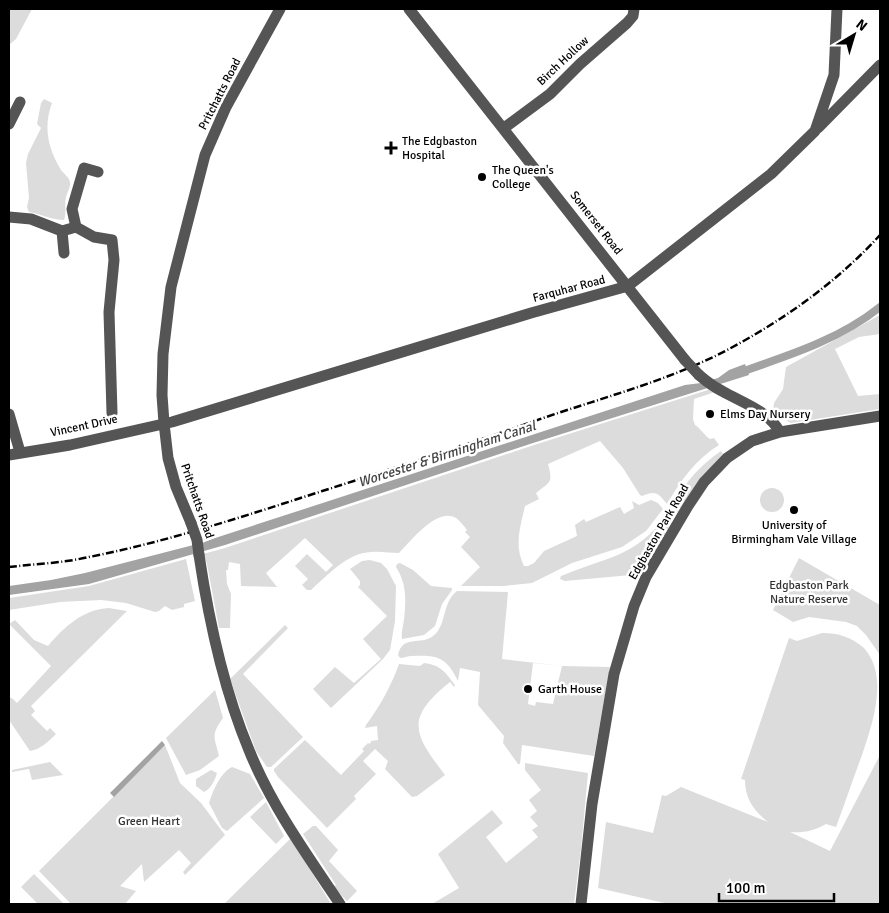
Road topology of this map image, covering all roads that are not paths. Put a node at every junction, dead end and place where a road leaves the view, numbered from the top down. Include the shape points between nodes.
1 (280, 9) edge
2 (409, 9) edge
3 (634, 9) edge
4 (837, 9) edge
5 (880, 65) edge
6 (20, 102) dead end
7 (9, 124) edge
8 (504, 128) junction
9 (815, 131) junction
10 (98, 172) dead end
11 (9, 217) edge
12 (76, 228) junction
13 (62, 232) junction
14 (64, 253) dead end
15 (628, 286) junction
16 (112, 413) dead end
17 (9, 414) edge
18 (880, 416) edge
19 (164, 423) junction
20 (780, 432) junction
21 (15, 453) edge
22 (340, 904) edge
23 (581, 904) edge

1 - 19 street, Pritchatts Road via 226,107 205,155 196,187 168,307 163,354
2 - 8 street, Somerset Road
3 - 8 street, Birch Hollow via 627,23 550,94
4 - 9 street, Farquhar Road via 834,75
5 - 9 street
6 - 7 street
8 - 15 street, Somerset Road
9 - 15 street, Farquhar Road via 771,174
10 - 12 street via 84,168 72,209
11 - 13 street via 31,219
12 - 13 street
12 - 16 street via 94,237 112,240 114,260 109,312
13 - 14 street
15 - 19 street, Farquhar Road
15 - 20 street, Somerset Road, bridge via 701,377 722,392 757,409 772,420
17 - 21 street
18 - 20 street, Edgbaston Park Road
19 - 21 street, Vincent Drive
19 - 22 street, Pritchatts Road, bridge via 172,473 197,540 215,645 249,751 288,826
20 - 23 street, Edgbaston Park Road via 752,442 727,458 704,482 646,577 614,674 592,804

